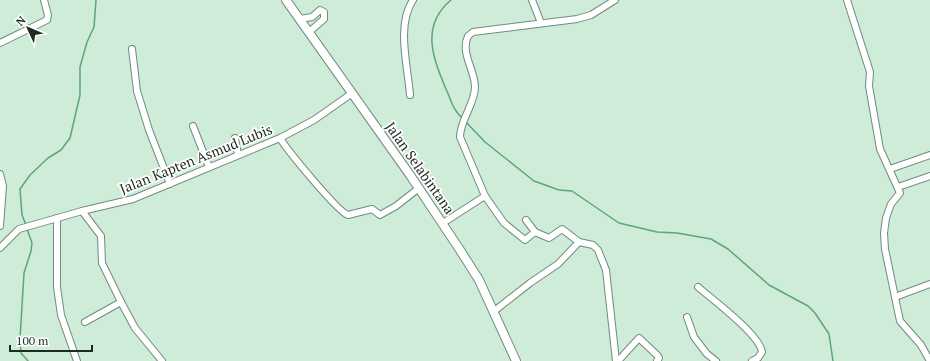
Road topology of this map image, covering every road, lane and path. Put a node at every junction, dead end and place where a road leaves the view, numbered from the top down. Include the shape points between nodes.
1 (44, 0) edge
2 (286, 0) edge
3 (413, 0) edge
4 (532, 0) edge
5 (847, 0) edge
6 (613, 1) edge
7 (300, 19) junction
8 (542, 23) junction
9 (310, 32) junction
10 (0, 43) edge
11 (132, 49) dead end
12 (352, 94) junction
13 (410, 95) dead end
14 (193, 126) dead end
15 (235, 138) dead end
16 (280, 138) junction
17 (238, 155) junction
18 (930, 155) edge
19 (209, 167) junction
20 (890, 169) junction
21 (0, 174) edge
22 (930, 176) edge
23 (170, 184) junction
24 (898, 187) junction
25 (419, 188) junction
26 (484, 196) junction
27 (82, 211) junction
28 (57, 218) junction
29 (526, 220) dead end
30 (443, 224) junction
31 (0, 226) edge
32 (535, 232) junction
33 (579, 242) junction
34 (0, 248) edge
35 (930, 284) edge
36 (698, 287) dead end
37 (894, 297) junction
38 (121, 302) junction
39 (493, 312) junction
40 (687, 317) dead end
41 (85, 322) dead end
42 (77, 361) edge
43 (162, 361) edge
44 (516, 361) edge
45 (617, 361) edge
46 (657, 361) edge
47 (716, 361) edge
48 (752, 361) edge
49 (930, 361) edge

1 - 10 street via 47,20
2 - 7 street, Jalan Selabintana
3 - 13 street via 407,13 403,46
4 - 8 street
5 - 20 street via 870,72 869,86 880,149
6 - 8 street via 591,15
7 - 9 street, Jalan Selabintana
7 - 9 street via 312,17 323,10 324,19
8 - 26 street via 473,32 466,40 466,55 473,73 475,89 460,137
9 - 12 street, Jalan Selabintana
11 - 23 street via 137,91
12 - 16 street, Jalan Kapten Asmud Lubis via 314,120
12 - 25 street, Jalan Selabintana
14 - 19 street
15 - 17 street
16 - 17 street, Jalan Kapten Asmud Lubis
16 - 25 street via 344,214 353,215 372,209 380,215
17 - 19 street, Jalan Kapten Asmud Lubis
18 - 20 street
19 - 23 street, Jalan Kapten Asmud Lubis
20 - 24 street
21 - 31 street via 3,186
22 - 24 street
23 - 27 street, Jalan Kapten Asmud Lubis via 133,199
24 - 37 street via 900,192 891,204 884,233
25 - 30 street, Jalan Selabintana
26 - 30 street
26 - 32 street via 504,223 524,240
27 - 28 street, Jalan Kapten Asmud Lubis
27 - 38 street via 101,236 102,263
28 - 34 street, Jalan Kapten Asmud Lubis via 19,229
28 - 42 street via 57,287 60,315
29 - 32 street
30 - 39 street, Jalan Selabintana via 479,280
32 - 33 street via 550,238 562,229
33 - 39 street via 558,264
33 - 45 street via 593,245 598,250 606,270
35 - 37 street
36 - 48 street via 758,341 762,352
37 - 49 street via 900,321 921,345
38 - 41 street
38 - 43 street via 135,328
39 - 44 street, Jalan Selabintana
40 - 47 street via 694,337
45 - 46 street via 639,338 658,356

